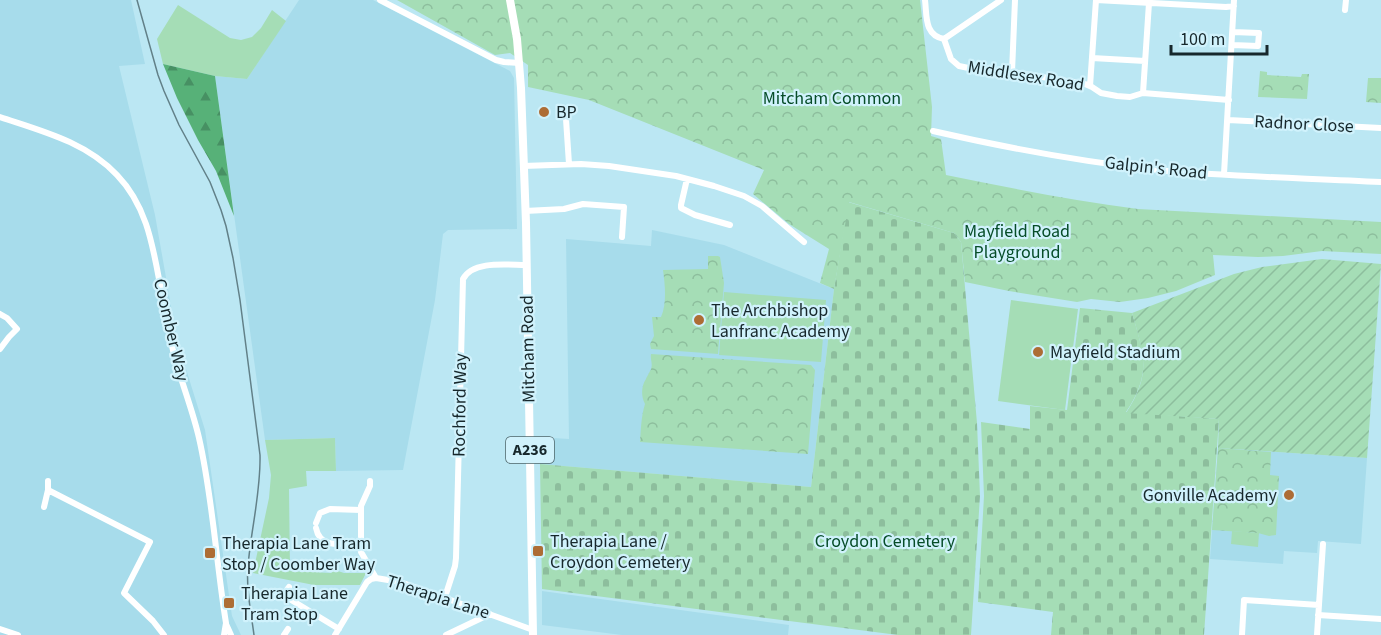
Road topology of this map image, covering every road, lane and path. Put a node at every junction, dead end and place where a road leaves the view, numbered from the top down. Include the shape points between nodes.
1 (380, 0) edge
2 (510, 0) edge
3 (925, 0) edge
4 (1001, 0) edge
5 (1015, 0) edge
6 (1096, 0) edge
7 (1346, 0) edge
8 (1122, 1) edge
9 (1149, 3) junction
10 (1234, 3) edge
11 (1345, 10) dead end
12 (1233, 32) junction
13 (944, 39) junction
14 (1232, 45) junction
15 (1092, 58) junction
16 (1145, 61) junction
17 (520, 63) junction
18 (1012, 72) junction
19 (1090, 86) junction
20 (1143, 93) junction
21 (1229, 100) junction
22 (0, 117) edge
23 (566, 119) dead end
24 (1228, 120) junction
25 (1381, 128) edge
26 (933, 131) dead end
27 (569, 164) junction
28 (523, 166) junction
29 (1224, 174) junction
30 (687, 179) junction
31 (1381, 182) edge
32 (525, 211) junction
33 (730, 225) dead end
34 (622, 237) dead end
35 (804, 242) dead end
36 (526, 265) junction
37 (0, 314) edge
38 (0, 349) edge
39 (48, 481) dead end
40 (370, 481) dead end
41 (48, 490) junction
42 (44, 507) dead end
43 (314, 507) dead end
44 (361, 510) junction
45 (320, 513) junction
46 (320, 540) junction
47 (360, 543) junction
48 (1323, 544) dead end
49 (312, 547) dead end
50 (376, 578) junction
51 (289, 587) dead end
52 (283, 595) junction
53 (274, 597) dead end
54 (445, 597) junction
55 (1319, 605) junction
56 (489, 614) junction
57 (1318, 615) junction
58 (1381, 619) edge
59 (226, 623) junction
60 (0, 629) edge
61 (337, 632) edge
62 (533, 632) edge
63 (18, 635) edge
64 (164, 635) edge
65 (224, 635) edge
66 (231, 635) edge
67 (446, 635) edge
68 (1242, 635) edge
69 (1317, 635) edge

1 - 17 street via 496,60
2 - 17 main road, A236
3 - 13 street via 930,30
4 - 13 street
5 - 18 street
6 - 8 street
6 - 15 street
7 - 11 street
8 - 9 street
9 - 10 street via 1226,7
9 - 16 street
10 - 12 street
12 - 14 street
12 - 14 street via 1259,33 1258,46
13 - 18 street, Middlesex Road via 951,59 959,66 1002,75
14 - 21 street
15 - 16 street
15 - 19 street
16 - 20 street
17 - 28 main road, Mitcham Road / A236
18 - 19 street, Middlesex Road
19 - 20 street, Middlesex Road via 1117,96
20 - 21 street, Middlesex Road
21 - 24 street
22 - 59 street, Coomber Way via 90,152 126,185 141,210 200,444
23 - 27 street
24 - 25 street, Radnor Close
24 - 29 street
26 - 29 street, Galpin's Road via 1124,166
27 - 28 street
27 - 30 street via 627,168
28 - 32 main road, Mitcham Road / A236
29 - 31 street, Galpin's Road
30 - 33 street via 681,208
30 - 35 street via 752,200
32 - 34 street via 583,204 628,208
32 - 36 main road, Mitcham Road / A236
36 - 54 street, Rochford Way via 478,267 467,272 464,279 456,558
36 - 62 main road, Mitcham Road / A236
37 - 38 street via 17,329
39 - 41 street
40 - 44 street
41 - 42 street
41 - 64 street via 150,542 124,593
43 - 45 street
44 - 45 street via 330,509
44 - 47 street
45 - 46 street via 316,526
46 - 47 street
46 - 49 street
47 - 50 street
48 - 55 street
50 - 54 street, Therapia Lane
50 - 61 street via 367,582
51 - 52 street
52 - 53 street
52 - 61 street
54 - 56 street, Therapia Lane
55 - 57 street
55 - 68 street via 1244,600
56 - 62 street, Therapia Lane
56 - 67 street
57 - 58 street
57 - 69 street
59 - 65 street, Coomber Way
59 - 66 street, Coomber Way
60 - 63 street

